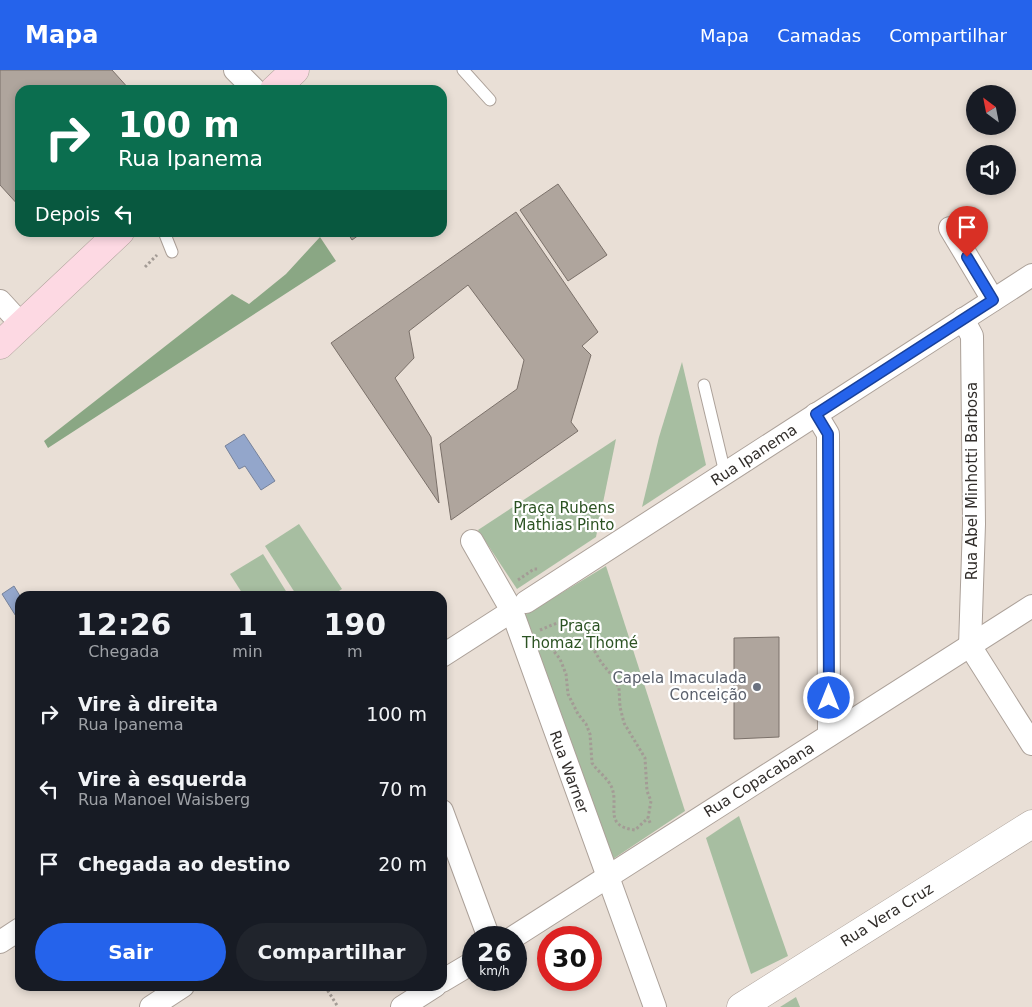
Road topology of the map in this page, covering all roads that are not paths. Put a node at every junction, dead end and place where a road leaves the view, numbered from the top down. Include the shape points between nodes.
1 (235, 70) edge
2 (295, 70) edge
3 (462, 70) edge
4 (250, 85) edge
5 (279, 85) edge
6 (490, 100) dead end
7 (950, 228) dead end
8 (115, 237) edge
9 (166, 237) edge
10 (172, 252) dead end
11 (1032, 274) edge
12 (993, 300) junction
13 (0, 301) edge
14 (963, 320) junction
15 (22, 325) junction
16 (0, 345) edge
17 (704, 385) dead end
18 (816, 414) junction
19 (725, 473) junction
20 (472, 542) dead end
21 (1032, 606) edge
22 (519, 607) junction
23 (970, 646) junction
24 (447, 653) edge
25 (829, 735) junction
26 (1032, 744) edge
27 (1032, 824) edge
28 (447, 827) edge
29 (607, 877) junction
30 (484, 926) edge
31 (527, 928) edge
32 (15, 932) edge
33 (0, 942) edge
34 (462, 970) edge
35 (447, 979) edge
36 (175, 991) edge
37 (427, 991) edge
38 (151, 1007) edge
39 (402, 1007) edge
40 (655, 1007) edge
41 (741, 1007) edge

1 - 4 street
2 - 5 main road
3 - 6 lane
7 - 12 street
8 - 15 main road
9 - 10 lane
11 - 12 street, Rua Ipanema
12 - 14 street, Rua Ipanema
13 - 15 street
14 - 18 street, Rua Ipanema
14 - 23 street, Rua Abel Minhotti Barbosa via 972,336 974,524
15 - 16 main road
17 - 19 lane
18 - 19 street, Rua Ipanema
18 - 25 street via 828,434
19 - 22 street, Rua Ipanema
20 - 22 street, Rua Warner
21 - 23 street, Rua Copacabana
22 - 24 street, Rua Ipanema
22 - 29 street, Rua Warner
23 - 25 street, Rua Copacabana
23 - 26 street
25 - 29 street, Rua Copacabana
27 - 41 street, Rua Vera Cruz
28 - 30 street
29 - 31 street, Rua Copacabana
29 - 40 street, Rua Warner
32 - 33 street
34 - 35 street
36 - 38 street
37 - 39 street

